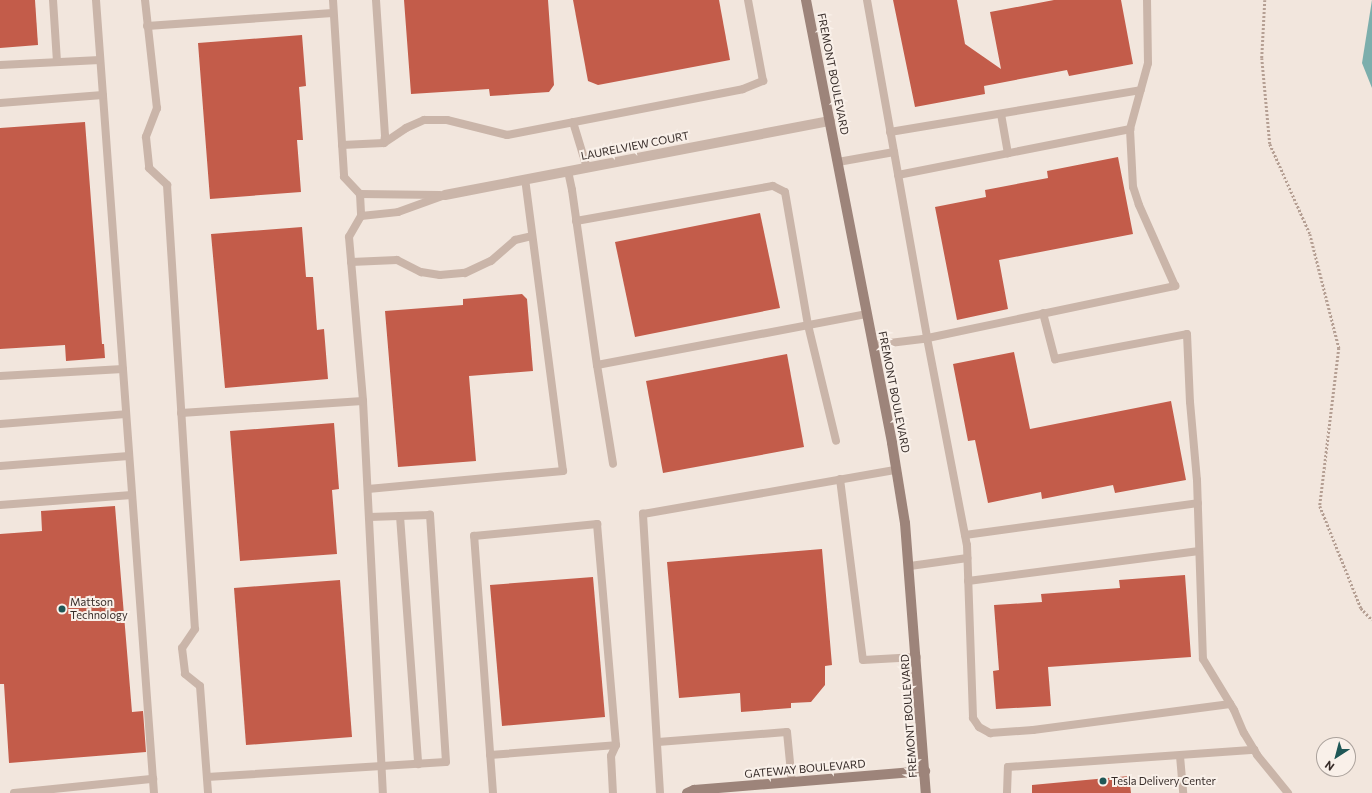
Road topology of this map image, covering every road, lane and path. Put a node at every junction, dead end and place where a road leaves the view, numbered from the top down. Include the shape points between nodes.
1 (53, 0) edge
2 (96, 0) edge
3 (145, 0) edge
4 (333, 0) edge
5 (376, 0) edge
6 (748, 0) edge
7 (806, 0) edge
8 (867, 0) edge
9 (1147, 0) edge
10 (1265, 0) edge
11 (334, 13) junction
12 (147, 26) junction
13 (100, 60) junction
14 (57, 62) junction
15 (0, 65) edge
16 (1141, 90) junction
17 (103, 95) junction
18 (0, 103) edge
19 (1001, 114) junction
20 (830, 121) junction
21 (573, 122) junction
22 (1130, 129) junction
23 (890, 132) junction
24 (384, 144) junction
25 (342, 145) junction
26 (894, 152) junction
27 (1008, 153) junction
28 (838, 162) junction
29 (587, 168) junction
30 (568, 172) junction
31 (898, 175) junction
32 (525, 180) junction
33 (360, 194) junction
34 (445, 195) junction
35 (361, 216) junction
36 (576, 221) junction
37 (532, 236) junction
38 (351, 262) junction
39 (1043, 313) junction
40 (867, 314) junction
41 (808, 325) junction
42 (927, 338) junction
43 (873, 345) junction
44 (598, 365) junction
45 (123, 368) junction
46 (0, 376) edge
47 (363, 401) junction
48 (181, 413) junction
49 (126, 414) junction
50 (0, 424) edge
51 (836, 441) dead end
52 (129, 456) junction
53 (613, 464) dead end
54 (0, 466) edge
55 (896, 470) junction
56 (840, 479) junction
57 (368, 489) junction
58 (132, 495) junction
59 (1198, 503) junction
60 (0, 505) edge
61 (400, 516) junction
62 (369, 517) junction
63 (965, 535) junction
64 (1199, 551) junction
65 (967, 558) junction
66 (910, 566) junction
67 (968, 581) junction
68 (1372, 620) edge
69 (917, 657) junction
70 (1230, 704) junction
71 (658, 742) junction
72 (616, 745) junction
73 (1254, 750) junction
74 (490, 755) junction
75 (1180, 756) junction
76 (418, 764) junction
77 (382, 767) junction
78 (925, 771) junction
79 (207, 777) junction
80 (153, 779) junction
81 (792, 783) junction
82 (692, 792) edge
83 (14, 793) edge
84 (154, 793) edge
85 (208, 793) edge
86 (383, 793) edge
87 (493, 793) edge
88 (613, 793) edge
89 (660, 793) edge
90 (926, 793) edge
91 (1007, 793) edge
92 (1183, 793) edge
93 (1288, 793) edge

1 - 14 lane
2 - 13 lane
3 - 12 lane
4 - 11 lane
5 - 24 lane
6 - 21 lane via 763,81 743,89
7 - 20 main road, FREMONT BOULEVARD
8 - 23 lane
9 - 16 lane via 1148,63
10 - 68 path via 1262,58 1270,144 1310,234 1339,348 1320,506 1361,608
11 - 12 lane
11 - 25 lane
12 - 48 lane via 157,108 146,137 149,168 167,185
13 - 14 lane
13 - 17 lane
14 - 15 lane
16 - 19 lane
16 - 22 lane
17 - 18 lane
17 - 45 lane
19 - 23 lane
19 - 27 lane
20 - 28 main road, FREMONT BOULEVARD
20 - 29 street, LAURELVIEW COURT
21 - 24 lane via 507,135 447,120 424,120 406,128
21 - 29 lane
22 - 27 lane
22 - 39 lane via 1133,187 1175,286
23 - 26 lane
24 - 25 lane
25 - 33 lane via 344,177
26 - 28 lane
26 - 31 lane
27 - 31 lane
28 - 40 main road, FREMONT BOULEVARD
29 - 30 street, LAURELVIEW COURT
30 - 32 street, LAURELVIEW COURT
30 - 36 lane
31 - 42 lane
32 - 34 street, LAURELVIEW COURT
32 - 37 lane
33 - 34 lane
33 - 35 lane
34 - 35 lane via 398,212
35 - 38 lane via 349,237
36 - 41 lane via 773,186 785,192
36 - 44 lane
37 - 38 lane via 515,240 491,260 465,273 440,275 421,272 397,260
37 - 57 lane via 563,471
38 - 47 lane
39 - 42 lane
39 - 59 lane via 1055,360 1187,334
40 - 41 lane
40 - 43 main road, FREMONT BOULEVARD
41 - 44 lane
41 - 51 lane
42 - 43 lane
42 - 63 lane
43 - 55 main road, FREMONT BOULEVARD
44 - 53 lane
45 - 46 lane
45 - 49 lane
47 - 48 lane
47 - 57 lane
48 - 79 lane via 195,629 182,648 186,674 200,686
49 - 50 lane
49 - 52 lane
52 - 54 lane
52 - 58 lane
55 - 56 lane
55 - 66 main road, FREMONT BOULEVARD
56 - 69 lane via 863,660
56 - 71 lane via 643,514
57 - 62 lane
58 - 60 lane
58 - 80 lane
59 - 63 lane
59 - 64 lane
61 - 62 lane
61 - 76 lane
61 - 76 lane via 430,515 446,762
62 - 77 lane
63 - 65 lane
64 - 67 lane
64 - 70 lane via 1203,659
65 - 66 lane
65 - 67 lane
66 - 69 main road, FREMONT BOULEVARD
67 - 70 lane via 973,718 979,727 990,733 1033,730
69 - 78 main road, FREMONT BOULEVARD
70 - 73 lane
71 - 81 lane via 787,732
71 - 89 lane
72 - 74 lane
72 - 74 lane via 597,524 474,536
72 - 88 lane via 611,756
73 - 75 lane
73 - 93 lane
74 - 87 lane
75 - 91 lane via 1008,767
75 - 92 lane
76 - 77 lane
77 - 79 lane
77 - 86 lane
78 - 81 main road, GATEWAY BOULEVARD
78 - 90 main road, FREMONT BOULEVARD
79 - 85 lane
80 - 83 lane
80 - 84 lane
81 - 82 main road, GATEWAY BOULEVARD

